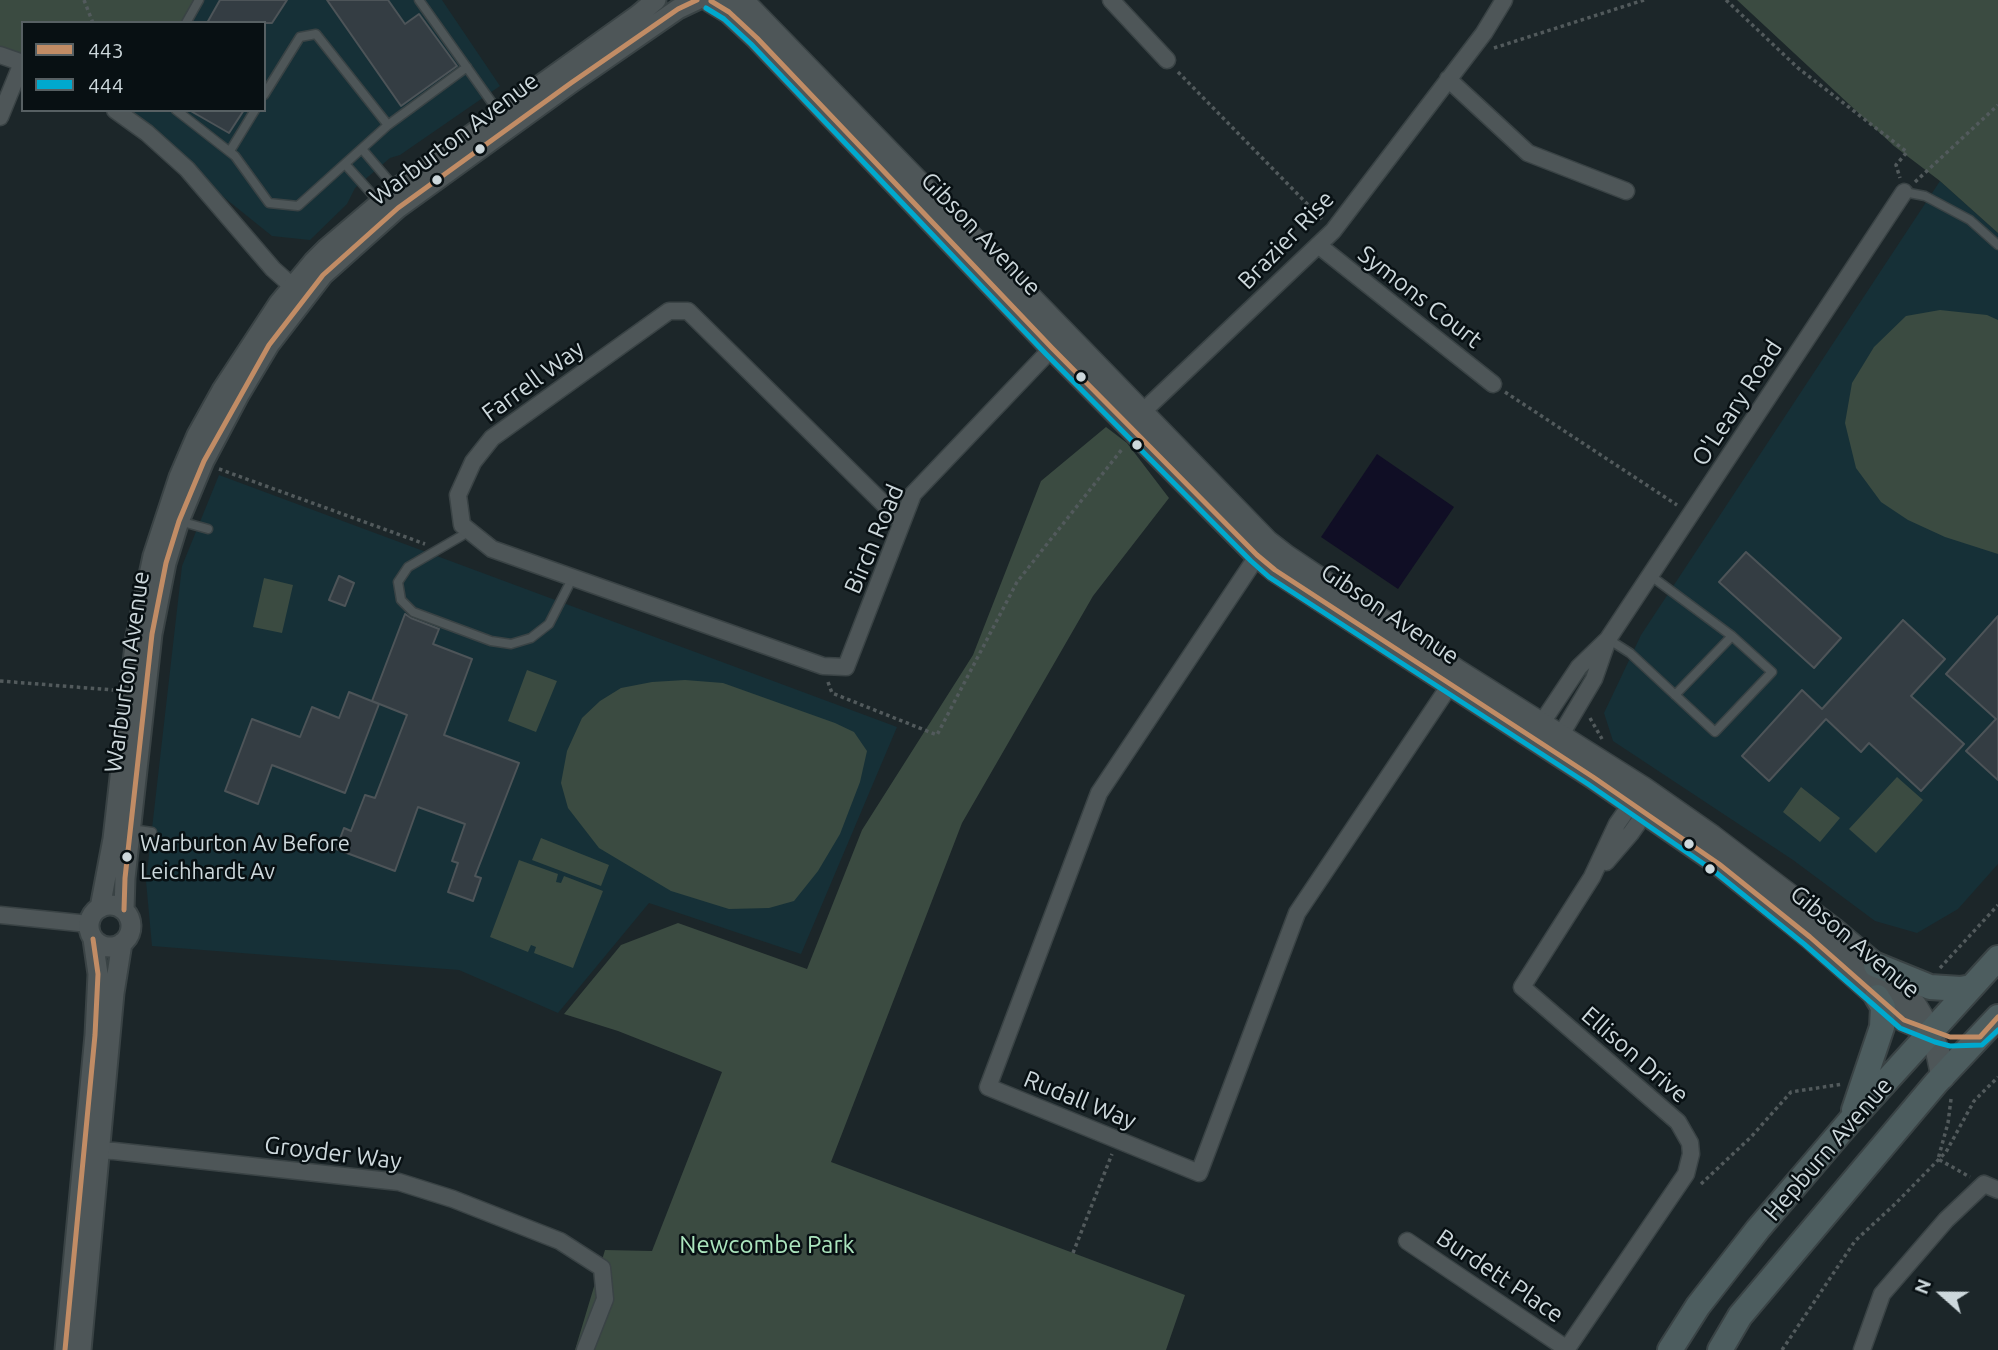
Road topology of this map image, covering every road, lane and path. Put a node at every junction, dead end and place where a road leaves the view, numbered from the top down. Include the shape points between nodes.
1 (84, 0) edge
2 (199, 0) edge
3 (419, 0) edge
4 (656, 0) edge
5 (698, 0) edge
6 (712, 0) edge
7 (741, 0) edge
8 (1111, 0) edge
9 (1644, 0) edge
10 (1726, 0) edge
11 (1497, 3) edge
12 (92, 21) edge
13 (187, 21) edge
14 (1492, 49) dead end
15 (0, 55) edge
16 (1167, 60) joint
17 (21, 63) edge
18 (21, 65) edge
19 (467, 67) junction
20 (1448, 79) junction
21 (266, 92) edge
22 (1998, 105) edge
23 (179, 112) edge
24 (254, 112) edge
25 (125, 113) edge
26 (500, 114) junction
27 (0, 117) edge
28 (388, 125) junction
29 (362, 149) junction
30 (230, 151) junction
31 (345, 164) junction
32 (396, 189) junction
33 (1626, 191) dead end
34 (1904, 192) junction
35 (380, 203) junction
36 (1333, 231) junction
37 (1318, 245) junction
38 (1998, 246) edge
39 (299, 292) junction
40 (1060, 341) junction
41 (1493, 384) joint
42 (1132, 427) junction
43 (204, 461) junction
44 (1691, 514) junction
45 (179, 521) junction
46 (902, 523) junction
47 (208, 529) dead end
48 (470, 531) junction
49 (1262, 548) junction
50 (440, 549) junction
51 (1651, 576) junction
52 (573, 578) junction
53 (1732, 636) junction
54 (1608, 639) junction
55 (823, 666) junction
56 (1454, 679) junction
57 (0, 681) edge
58 (116, 690) dead end
59 (1675, 695) junction
60 (1536, 730) junction
61 (1556, 743) junction
62 (1643, 801) junction
63 (131, 829) junction
64 (152, 832) dead end
65 (1998, 905) edge
66 (124, 910) junction
67 (0, 915) edge
68 (94, 924) junction
69 (122, 943) junction
70 (1998, 958) edge
71 (1876, 965) junction
72 (1934, 975) dead end
73 (1971, 986) junction
74 (1877, 996) junction
75 (1998, 1017) edge
76 (1930, 1031) junction
77 (1980, 1037) junction
78 (1943, 1077) junction
79 (1998, 1077) edge
80 (1845, 1083) dead end
81 (1850, 1121) junction
82 (1118, 1140) junction
83 (91, 1150) junction
84 (1938, 1159) junction
85 (1699, 1187) dead end
86 (1991, 1187) edge
87 (1408, 1241) dead end
88 (1073, 1253) dead end
89 (1567, 1349) edge
90 (65, 1350) edge
91 (81, 1350) edge
92 (585, 1350) edge
93 (1670, 1350) edge
94 (1720, 1350) edge
95 (1782, 1350) edge
96 (1862, 1350) edge

1 - 12 path
2 - 13 lane
3 - 19 lane
4 - 26 street, Warburton Avenue
5 - 6 main road
5 - 39 street, Warburton Avenue via 570,83 398,208
6 - 40 main road, Gibson Avenue via 757,38
7 - 40 main road, Gibson Avenue via 825,84
8 - 16 street
9 - 14 path
10 - 34 path via 1798,68 1907,152 1896,165
11 - 20 street, Brazier Rise via 1484,33
15 - 17 street
16 - 36 path
18 - 27 street
19 - 26 lane
19 - 28 lane
20 - 33 street via 1528,153
20 - 36 street, Brazier Rise
21 - 28 lane via 300,37 316,34
22 - 34 path
23 - 30 lane
24 - 30 lane
25 - 39 street via 187,169 273,269
26 - 32 street, Warburton Avenue
28 - 29 lane
29 - 31 lane
29 - 32 lane
30 - 31 lane via 265,200 274,205 298,206
31 - 35 lane
32 - 35 street, Warburton Avenue
34 - 38 lane via 1926,196 1970,220
34 - 44 street, O'Leary Road
35 - 39 street, Warburton Avenue via 313,262
36 - 37 street, Brazier Rise
37 - 41 street, Symons Court
37 - 42 street, Brazier Rise
39 - 43 street, Warburton Avenue
39 - 68 street, Warburton Avenue via 250,345 197,435 160,530 136,636 116,817
40 - 42 main road, Gibson Avenue
40 - 46 street, Birch Road via 913,494
41 - 44 path
42 - 49 main road, Gibson Avenue
42 - 55 path via 1017,582 937,735 832,693
43 - 45 street, Warburton Avenue
43 - 50 path
44 - 51 street, O'Leary Road
45 - 47 lane
45 - 63 street, Warburton Avenue via 152,634
46 - 48 street, Farrell Way via 688,312 669,312 492,438 473,462 458,495 462,525
46 - 55 street, Birch Road via 846,667
48 - 50 lane
48 - 52 street via 492,549
49 - 56 main road, Gibson Avenue via 1285,556
49 - 82 street, Rudall Way via 1099,793 989,1087
50 - 52 lane via 408,567 398,582 401,600 413,612 491,641 511,644 531,638 549,624
51 - 53 lane
51 - 54 street, O'Leary Road
52 - 55 street
53 - 59 lane
53 - 59 lane via 1772,672 1715,732
54 - 59 lane
54 - 60 street, O'Leary Road via 1579,667
54 - 61 street, O'Leary Road via 1594,679
56 - 60 main road, Gibson Avenue
56 - 82 street, Rudall Way via 1297,913 1199,1173
57 - 58 path
60 - 61 main road, Gibson Avenue
61 - 62 main road, Gibson Avenue
62 - 71 main road, Gibson Avenue via 1789,894
62 - 74 main road, Gibson Avenue
62 - 89 street, Ellison Drive via 1631,833 1592,877 1522,987 1678,1122 1691,1154 1686,1174
63 - 64 lane
63 - 66 street, Warburton Avenue
65 - 72 path
66 - 68 street via 112,905
66 - 69 street via 131,927
67 - 68 street
68 - 69 street via 104,946
68 - 83 street, Warburton Avenue via 99,974
69 - 83 street, Warburton Avenue
70 - 73 main road, Hepburn Avenue
71 - 73 main road via 1930,987
71 - 76 main road, Gibson Avenue via 1911,1001
73 - 76 main road, Hepburn Avenue
74 - 76 main road, Gibson Avenue via 1904,1020
74 - 81 main road via 1883,1007 1882,1027
75 - 77 main road, Hepburn Avenue
76 - 77 main road via 1950,1037
76 - 78 main road
76 - 81 main road, Hepburn Avenue
77 - 78 main road, Hepburn Avenue
78 - 84 path via 1951,1097
78 - 94 main road, Hepburn Avenue via 1740,1316
79 - 84 path via 1974,1101
80 - 85 path via 1791,1092
81 - 93 main road, Hepburn Avenue via 1758,1229
82 - 88 path
83 - 90 street, Warburton Avenue
83 - 91 street, Warburton Avenue
83 - 92 street, Groyder Way via 399,1182 560,1241 602,1268 605,1299
84 - 86 path
84 - 95 path via 1855,1241
86 - 96 street via 1946,1220 1882,1294
87 - 89 street, Burdett Place

